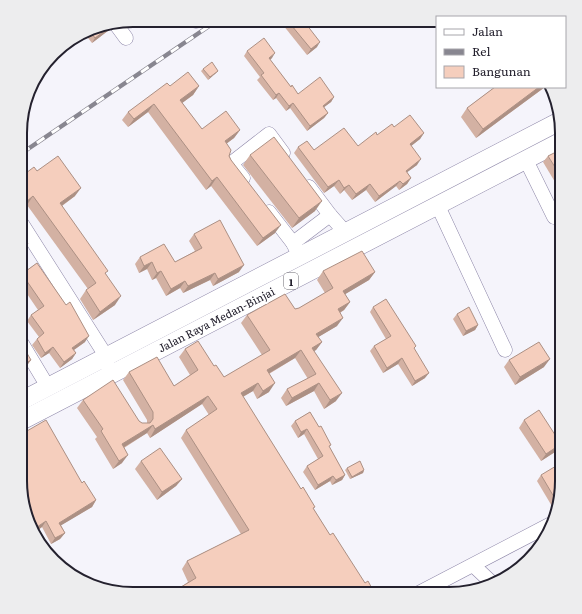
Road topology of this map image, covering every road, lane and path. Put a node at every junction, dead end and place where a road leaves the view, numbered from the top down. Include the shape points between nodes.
1 (119, 28) edge
2 (126, 38) dead end
3 (555, 124) edge
4 (555, 145) edge
5 (526, 160) junction
6 (292, 165) edge
7 (302, 178) edge
8 (252, 190) edge
9 (261, 202) edge
10 (438, 206) junction
11 (330, 215) junction
12 (554, 217) dead end
13 (27, 232) edge
14 (345, 232) junction
15 (296, 250) junction
16 (505, 350) dead end
17 (27, 352) edge
18 (106, 356) junction
19 (112, 379) junction
20 (48, 387) junction
21 (27, 398) edge
22 (27, 418) edge
23 (544, 528) edge
24 (474, 566) junction
25 (488, 579) edge
26 (430, 587) edge

1 - 2 street
3 - 14 main road, Jalan Raya Medan-Binjai / 1
4 - 5 main road, Jalan Raya Medan-Binjai / 1
5 - 10 main road, Jalan Raya Medan-Binjai / 1
5 - 12 street
6 - 8 street via 269,134 233,162
7 - 11 street
9 - 15 street
10 - 16 street
10 - 19 main road, Jalan Raya Medan-Binjai / 1
11 - 14 street
11 - 15 street
13 - 18 street
14 - 15 main road, Jalan Raya Medan-Binjai / 1
15 - 18 main road, Jalan Raya Medan-Binjai / 1
17 - 20 street
18 - 19 street
18 - 20 main road, Jalan Raya Medan-Binjai / 1
19 - 22 main road, Jalan Raya Medan-Binjai / 1
20 - 21 main road, Jalan Raya Medan-Binjai / 1
23 - 24 street
24 - 25 street
24 - 26 street

